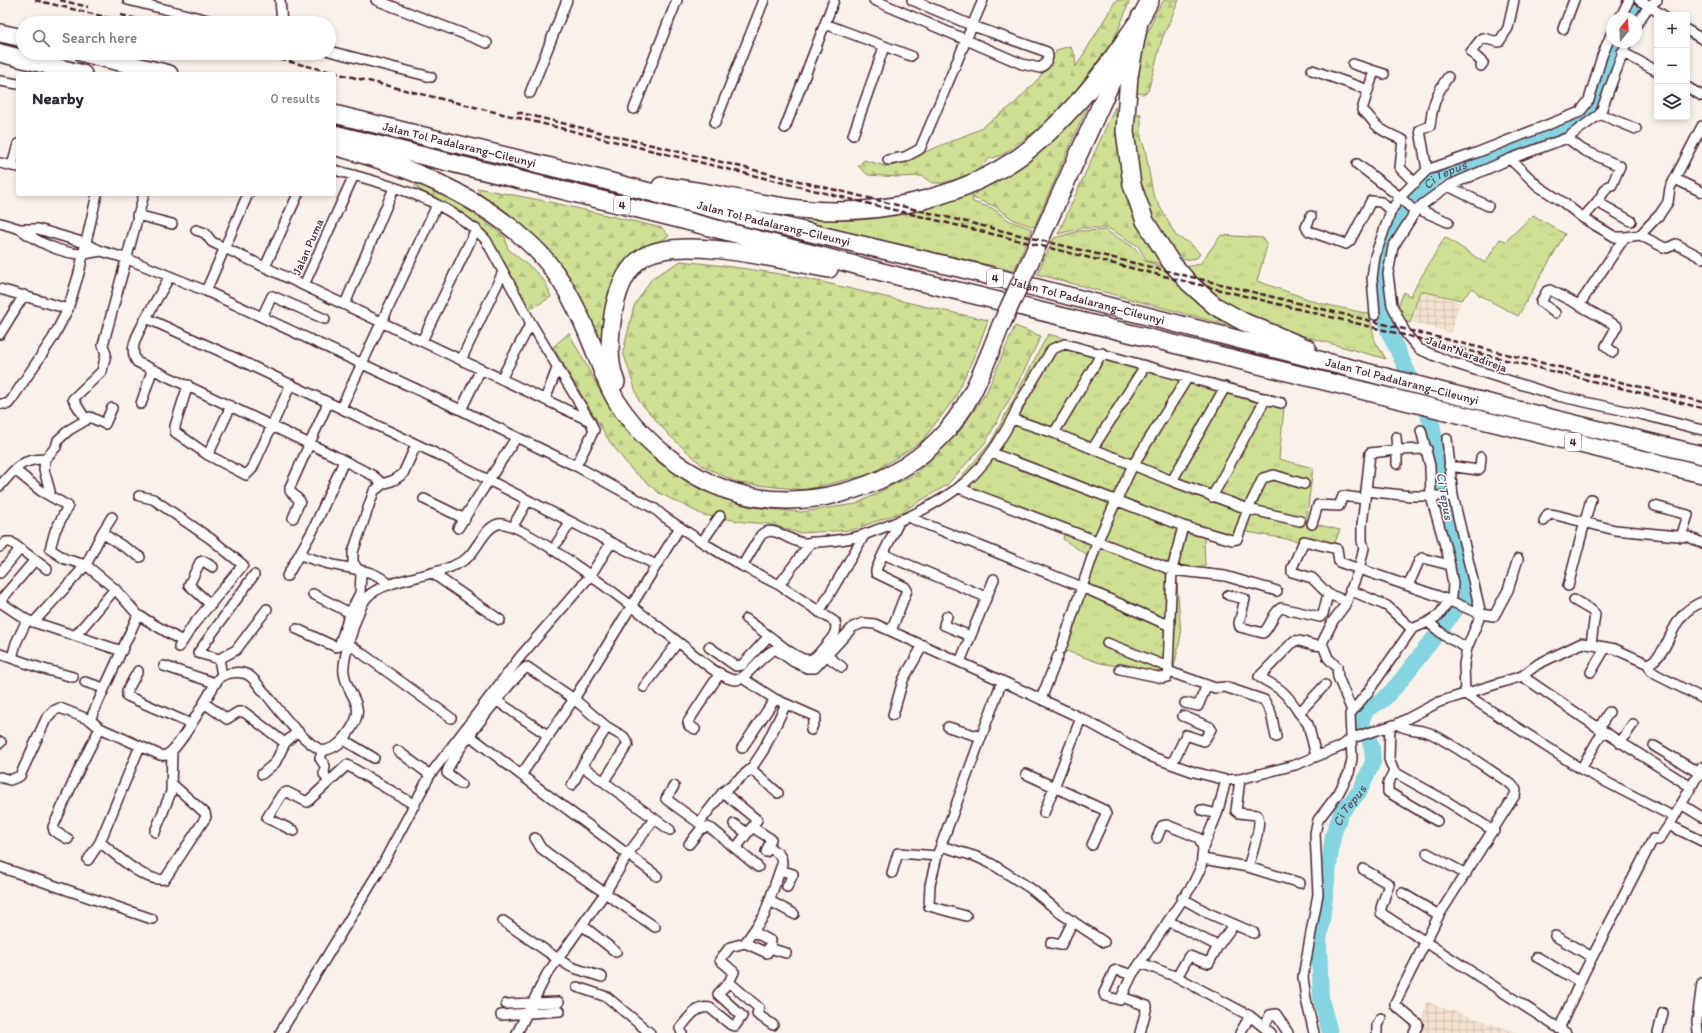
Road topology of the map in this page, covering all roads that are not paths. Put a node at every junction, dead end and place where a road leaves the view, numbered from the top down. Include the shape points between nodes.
1 (128, 0) edge
2 (280, 0) edge
3 (376, 0) edge
4 (567, 0) edge
5 (676, 0) edge
6 (764, 0) edge
7 (834, 0) edge
8 (874, 0) edge
9 (912, 0) edge
10 (983, 0) edge
11 (1150, 0) edge
12 (1514, 0) edge
13 (1574, 0) edge
14 (1630, 0) edge
15 (1657, 0) edge
16 (1645, 3) edge
17 (1623, 12) edge
18 (1658, 12) edge
19 (192, 16) edge
20 (281, 16) edge
21 (1140, 17) junction
22 (825, 24) junction
23 (973, 26) junction
24 (1564, 29) dead end
25 (1690, 32) edge
26 (0, 33) edge
27 (16, 36) edge
28 (1702, 39) edge
29 (486, 42) dead end
30 (965, 43) junction
31 (1606, 46) edge
32 (884, 47) junction
33 (1624, 48) edge
34 (1622, 52) junction
35 (0, 53) edge
36 (336, 53) edge
37 (911, 56) dead end
38 (16, 57) edge
39 (28, 60) edge
40 (112, 60) edge
41 (1353, 64) dead end
42 (1481, 66) dead end
43 (1654, 69) edge
44 (1312, 70) dead end
45 (1374, 71) junction
46 (75, 72) edge
47 (161, 72) edge
48 (1384, 74) dead end
49 (431, 77) dead end
50 (1448, 77) dead end
51 (0, 81) edge
52 (16, 84) edge
53 (1690, 89) edge
54 (1368, 90) junction
55 (530, 93) dead end
56 (1702, 96) edge
57 (634, 109) dead end
58 (336, 114) edge
59 (1600, 114) junction
60 (715, 123) dead end
61 (1702, 126) edge
62 (785, 128) dead end
63 (1636, 129) dead end
64 (336, 134) edge
65 (853, 135) dead end
66 (1567, 138) junction
67 (336, 147) edge
68 (1510, 159) junction
69 (888, 160) dead end
70 (0, 163) edge
71 (1357, 164) dead end
72 (15, 167) edge
73 (336, 170) edge
74 (1427, 170) junction
75 (354, 175) junction
76 (596, 178) junction
77 (1675, 179) junction
78 (1415, 183) junction
79 (1448, 186) junction
80 (394, 188) junction
81 (1702, 192) edge
82 (96, 196) edge
83 (143, 196) edge
84 (247, 196) edge
85 (297, 196) edge
86 (1400, 197) junction
87 (1597, 202) junction
88 (436, 205) junction
89 (1488, 206) dead end
90 (1414, 209) junction
91 (1391, 211) junction
92 (137, 215) junction
93 (1311, 216) dead end
94 (1583, 218) junction
95 (1631, 221) dead end
96 (1448, 222) dead end
97 (0, 223) edge
98 (172, 224) dead end
99 (20, 229) junction
100 (476, 229) junction
101 (196, 230) dead end
102 (1640, 235) junction
103 (1625, 237) junction
104 (85, 242) junction
105 (224, 248) junction
106 (101, 251) junction
107 (82, 254) junction
108 (125, 258) junction
109 (1702, 258) edge
110 (265, 267) junction
111 (503, 272) junction
112 (166, 274) junction
113 (909, 279) junction
114 (304, 285) junction
115 (0, 289) edge
116 (206, 291) junction
117 (24, 295) junction
118 (345, 304) junction
119 (1579, 305) junction
120 (68, 309) junction
121 (1555, 313) dead end
122 (1375, 315) dead end
123 (262, 317) junction
124 (146, 318) junction
125 (325, 318) dead end
126 (382, 323) junction
127 (531, 323) junction
128 (0, 334) edge
129 (422, 341) junction
130 (1613, 352) dead end
131 (1102, 353) junction
132 (461, 360) junction
133 (362, 364) junction
134 (558, 366) junction
135 (1145, 366) junction
136 (481, 369) junction
137 (152, 371) junction
138 (1392, 374) junction
139 (1188, 377) junction
140 (501, 379) junction
141 (291, 384) junction
142 (188, 385) junction
143 (1225, 387) junction
144 (1266, 398) junction
145 (545, 400) junction
146 (328, 403) junction
147 (1281, 403) dead end
148 (0, 404) edge
149 (141, 404) dead end
150 (231, 406) junction
151 (112, 408) dead end
152 (340, 408) junction
153 (460, 410) junction
154 (1012, 419) junction
155 (86, 420) junction
156 (590, 420) junction
157 (272, 425) junction
158 (638, 427) junction
159 (1421, 430) dead end
160 (1702, 430) edge
161 (1054, 433) junction
162 (1396, 437) dead end
163 (516, 438) junction
164 (1447, 439) dead end
165 (309, 444) junction
166 (416, 445) junction
167 (1093, 448) junction
168 (1427, 449) junction
169 (1397, 450) junction
170 (992, 453) junction
171 (208, 455) junction
172 (1702, 455) edge
173 (1481, 457) dead end
174 (45, 460) junction
175 (344, 461) junction
176 (1397, 464) dead end
177 (1133, 465) junction
178 (576, 466) junction
179 (1449, 466) junction
180 (14, 470) junction
181 (1702, 474) edge
182 (490, 481) junction
183 (1172, 481) junction
184 (383, 484) junction
185 (1304, 484) dead end
186 (0, 486) edge
187 (959, 488) junction
188 (48, 495) junction
189 (1365, 495) junction
190 (1450, 495) junction
191 (139, 496) dead end
192 (1212, 496) junction
193 (1432, 497) junction
194 (424, 499) dead end
195 (1591, 499) dead end
196 (528, 500) junction
197 (1116, 501) junction
198 (1655, 506) dead end
199 (1248, 509) junction
200 (720, 516) dead end
201 (112, 517) dead end
202 (294, 518) dead end
203 (904, 518) junction
204 (465, 519) junction
205 (516, 521) dead end
206 (1300, 521) dead end
207 (1544, 521) dead end
208 (570, 522) junction
209 (1586, 522) junction
210 (1312, 524) dead end
211 (1183, 526) junction
212 (680, 527) junction
213 (458, 528) dead end
214 (102, 533) junction
215 (865, 534) junction
216 (1681, 537) junction
217 (1098, 540) junction
218 (702, 542) junction
219 (811, 542) junction
220 (557, 543) dead end
221 (611, 543) junction
222 (1702, 543) edge
223 (0, 547) edge
224 (20, 549) junction
225 (883, 554) junction
226 (300, 555) junction
227 (140, 557) dead end
228 (1518, 559) dead end
229 (35, 560) junction
230 (86, 564) junction
231 (656, 565) junction
232 (1450, 565) junction
233 (742, 566) junction
234 (213, 567) dead end
235 (47, 569) dead end
236 (1359, 569) junction
237 (1172, 570) junction
238 (359, 571) junction
239 (0, 573) edge
240 (432, 573) junction
241 (254, 575) dead end
242 (287, 576) dead end
243 (590, 576) junction
244 (994, 579) dead end
245 (389, 585) junction
246 (779, 585) junction
247 (1408, 586) junction
248 (1568, 586) dead end
249 (1082, 587) junction
250 (115, 589) junction
251 (1350, 590) junction
252 (1277, 591) dead end
253 (313, 594) dead end
254 (1328, 594) junction
255 (1228, 595) dead end
256 (986, 598) junction
257 (1574, 600) dead end
258 (0, 601) edge
259 (1346, 601) junction
260 (1450, 601) junction
261 (1702, 602) edge
262 (211, 605) junction
263 (630, 605) junction
264 (267, 609) dead end
265 (819, 612) junction
266 (350, 613) junction
267 (1481, 614) junction
268 (138, 615) junction
269 (947, 616) dead end
270 (746, 619) dead end
271 (500, 620) dead end
272 (31, 621) junction
273 (1429, 623) junction
274 (1170, 626) junction
275 (1412, 629) junction
276 (297, 630) dead end
277 (891, 631) junction
278 (76, 635) junction
279 (769, 636) junction
280 (970, 636) junction
281 (678, 642) junction
282 (1107, 643) dead end
283 (1322, 643) junction
284 (349, 644) junction
285 (1591, 644) junction
286 (923, 645) junction
287 (709, 647) dead end
288 (1606, 647) junction
289 (1467, 648) junction
290 (122, 651) junction
291 (0, 654) edge
292 (827, 656) junction
293 (12, 658) junction
294 (219, 658) junction
295 (960, 662) junction
296 (1648, 664) junction
297 (164, 666) dead end
298 (842, 666) dead end
299 (1120, 669) dead end
300 (1168, 669) junction
301 (138, 671) dead end
302 (1591, 672) dead end
303 (720, 673) junction
304 (222, 676) junction
305 (1522, 676) junction
306 (73, 677) dead end
307 (742, 678) junction
308 (1002, 681) junction
309 (85, 682) dead end
310 (215, 683) junction
311 (1325, 685) dead end
312 (1207, 686) junction
313 (644, 687) dead end
314 (104, 688) junction
315 (1465, 694) junction
316 (775, 698) junction
317 (1702, 698) edge
318 (574, 699) junction
319 (1041, 699) junction
320 (497, 701) junction
321 (204, 702) junction
322 (1185, 703) dead end
323 (786, 704) junction
324 (1352, 711) junction
325 (1609, 712) dead end
326 (1299, 713) junction
327 (893, 715) dead end
328 (1182, 716) dead end
329 (451, 718) dead end
330 (1081, 718) junction
331 (90, 720) junction
332 (191, 724) junction
333 (1633, 724) dead end
334 (1394, 725) junction
335 (607, 727) junction
336 (948, 727) dead end
337 (100, 728) junction
338 (695, 729) dead end
339 (1601, 729) junction
340 (811, 730) dead end
341 (298, 731) junction
342 (469, 735) junction
343 (549, 736) junction
344 (981, 737) junction
345 (1276, 737) dead end
346 (1353, 738) junction
347 (344, 740) junction
348 (1620, 742) junction
349 (285, 743) junction
350 (140, 746) junction
351 (1654, 746) dead end
352 (742, 748) dead end
353 (172, 751) junction
354 (323, 751) junction
355 (398, 751) dead end
356 (1316, 756) junction
357 (374, 758) dead end
358 (1172, 764) junction
359 (582, 766) junction
360 (751, 769) junction
361 (1581, 769) junction
362 (1701, 771) edge
363 (1394, 772) junction
364 (262, 774) dead end
365 (1026, 774) dead end
366 (430, 775) junction
367 (521, 775) junction
368 (0, 777) edge
369 (1240, 779) junction
370 (1226, 780) junction
371 (328, 781) junction
372 (604, 781) junction
373 (171, 783) junction
374 (461, 784) dead end
375 (572, 785) dead end
376 (674, 786) dead end
377 (1055, 786) junction
378 (1691, 787) junction
379 (724, 792) junction
380 (778, 793) dead end
381 (1681, 804) junction
382 (415, 805) junction
383 (1201, 810) dead end
384 (1044, 813) dead end
385 (1217, 814) junction
386 (1702, 817) edge
387 (654, 819) junction
388 (1437, 821) dead end
389 (1671, 821) junction
390 (734, 824) dead end
391 (670, 830) dead end
392 (750, 830) junction
393 (294, 831) dead end
394 (155, 832) dead end
395 (1494, 832) junction
396 (535, 838) dead end
397 (1157, 838) dead end
398 (68, 839) dead end
399 (1702, 841) edge
400 (100, 842) junction
401 (689, 844) dead end
402 (1092, 845) dead end
403 (941, 846) junction
404 (736, 848) junction
405 (1203, 848) junction
406 (1427, 853) dead end
407 (628, 854) junction
408 (937, 856) junction
409 (1203, 859) junction
410 (88, 860) dead end
411 (0, 866) edge
412 (758, 867) dead end
413 (1248, 867) junction
414 (1363, 869) dead end
415 (780, 870) junction
416 (892, 874) dead end
417 (1466, 874) junction
418 (657, 876) dead end
419 (1300, 883) dead end
420 (787, 887) dead end
421 (605, 893) junction
422 (1402, 893) dead end
423 (1182, 898) junction
424 (770, 901) junction
425 (794, 914) dead end
426 (1439, 915) junction
427 (966, 916) dead end
428 (152, 919) dead end
429 (503, 921) dead end
430 (1073, 921) junction
431 (1168, 921) junction
432 (1234, 924) junction
433 (582, 925) junction
434 (655, 927) dead end
435 (754, 932) junction
436 (1254, 933) dead end
437 (1555, 936) dead end
438 (1424, 941) junction
439 (1104, 942) dead end
440 (745, 943) junction
441 (1051, 943) dead end
442 (1218, 946) junction
443 (770, 948) junction
444 (616, 952) dead end
445 (786, 953) dead end
446 (1537, 957) dead end
447 (1592, 957) junction
448 (558, 959) junction
449 (1141, 962) junction
450 (1127, 974) junction
451 (602, 977) dead end
452 (1177, 977) junction
453 (729, 982) junction
454 (1580, 982) junction
455 (1702, 983) edge
456 (577, 987) dead end
457 (1116, 998) junction
458 (532, 1002) junction
459 (559, 1002) dead end
460 (506, 1004) dead end
461 (560, 1011) dead end
462 (1663, 1013) dead end
463 (526, 1014) junction
464 (500, 1015) dead end
465 (1250, 1016) junction
466 (1381, 1018) dead end
467 (773, 1025) dead end
468 (1268, 1031) edge
469 (1563, 1031) edge
470 (280, 1033) edge
471 (517, 1033) edge
472 (650, 1033) edge
473 (682, 1033) edge
474 (1140, 1033) edge
475 (1240, 1033) edge
476 (1288, 1033) edge
477 (1314, 1033) edge
478 (1377, 1033) edge
479 (1414, 1033) edge
480 (1658, 1033) edge
481 (1698, 1033) edge

1 - 19 street
2 - 20 street
3 - 29 street
4 - 55 street
5 - 57 street
6 - 60 street
7 - 22 street
8 - 30 street
9 - 23 street
10 - 23 street
11 - 21 highway
12 - 42 street via 1508,28 1499,42 1482,38 1471,52 1483,63
13 - 24 street
14 - 17 street
15 - 16 street
16 - 18 street
21 - 76 highway via 1104,71 1076,105 1047,133 1010,163 955,190 930,198 864,211 810,210 734,199 686,188
21 - 138 highway via 1129,76 1125,131 1129,168 1132,185 1145,221 1170,261 1189,283 1215,306 1244,322 1301,346
21 - 158 highway, bridge via 976,387 956,419 938,441 889,476 861,488 796,499 760,498 728,490 704,480 676,462
22 - 32 street
22 - 62 street
23 - 30 street
23 - 30 street via 1047,52 1046,61 1040,68 1030,67
25 - 28 street
26 - 27 highway
30 - 69 street via 920,149 905,157
31 - 74 street via 1589,100 1580,112
32 - 37 street
32 - 65 street
33 - 34 street
34 - 43 street
34 - 59 street
35 - 38 highway
36 - 49 street
39 - 46 highway
40 - 47 highway
41 - 45 street
44 - 54 street
45 - 48 street
45 - 54 street
50 - 74 street via 1440,87 1431,107 1430,126 1420,130
51 - 52 street
53 - 56 street
54 - 78 street via 1362,110 1380,128 1403,140 1400,168
58 - 76 highway, Jalan Tol Padalarang–Cileunyi / 4
59 - 63 street
59 - 66 street, Jalan Naradireja
61 - 77 street
64 - 113 highway, Jalan Tol Padalarang–Cileunyi / 4
66 - 68 street, Jalan Naradireja
66 - 87 street via 1583,150 1620,166 1612,185 1608,186
67 - 158 highway via 394,165 460,193 486,209 530,243 565,288 584,324 607,382 623,411
68 - 79 street, Jalan Naradireja
68 - 94 street via 1538,186
70 - 72 street
71 - 86 street
73 - 75 street
74 - 78 street
75 - 80 street
75 - 114 street, Jalan Puma
76 - 138 highway, Jalan Tol Padalarang–Cileunyi / 4 via 757,220
77 - 81 street
77 - 102 street via 1670,188 1668,202
78 - 86 street
79 - 89 street
79 - 90 street, Jalan Naradireja
80 - 88 street
80 - 118 street
82 - 104 street
83 - 92 street
84 - 105 street
85 - 110 street
86 - 90 street
86 - 91 street
87 - 94 street
87 - 95 street
88 - 100 street
88 - 126 street
90 - 96 street
90 - 160 street, Jalan Naradireja via 1393,247 1388,274 1392,305 1406,334 1419,349 1478,372 1558,396
91 - 93 street via 1381,202 1371,200 1346,244 1310,231 1306,227
91 - 122 street via 1375,256 1372,278
92 - 98 street
92 - 108 street
94 - 103 street via 1615,237
97 - 99 street
99 - 104 street via 38,229
99 - 107 street via 35,240
100 - 111 street via 486,240
100 - 129 street
101 - 105 street via 205,233 212,242
102 - 103 street
102 - 109 street via 1663,247 1676,244 1682,246
103 - 119 street
104 - 106 street
104 - 107 street
105 - 110 street
105 - 116 street
106 - 107 street
106 - 108 street
107 - 120 street
108 - 112 street
108 - 155 street via 103,347 106,354 102,371 73,399
110 - 114 street
111 - 127 street
111 - 132 street
112 - 116 street
112 - 124 street
113 - 158 highway via 725,250 690,247 675,248 644,257 630,270 619,292 613,316 610,356 614,377
113 - 181 highway, Jalan Tol Padalarang–Cileunyi / 4
114 - 118 street
115 - 117 street
116 - 123 street
117 - 120 street
117 - 128 street
118 - 126 street
119 - 121 street via 1549,290 1541,302
119 - 130 street via 1616,326 1606,346
120 - 148 street via 53,338 12,399 8,404
123 - 125 street via 272,296
123 - 133 street
124 - 137 street via 132,352 136,362
124 - 141 street
126 - 129 street
126 - 133 street
127 - 134 street
127 - 140 street
129 - 132 street
131 - 135 street
131 - 154 street via 1065,344 1052,349
131 - 161 street
132 - 136 street
133 - 152 street
133 - 153 street
134 - 145 street
134 - 156 street
135 - 139 street
135 - 167 street
136 - 140 street
136 - 153 street
137 - 142 street
137 - 149 street
138 - 172 highway, Jalan Tol Padalarang–Cileunyi / 4 via 1552,419
139 - 143 street
139 - 177 street
140 - 145 street
141 - 146 street
141 - 157 street
142 - 150 street
142 - 171 street via 175,430
143 - 144 street
143 - 183 street
144 - 147 street
144 - 192 street
145 - 156 street
146 - 152 street
146 - 165 street
150 - 157 street
150 - 171 street
151 - 155 street via 105,424 90,417
152 - 166 street
153 - 163 street
154 - 161 street
154 - 170 street
155 - 174 street via 58,440 56,447
156 - 178 street via 594,430
157 - 165 street
157 - 171 street via 252,469 246,475
159 - 168 street
161 - 167 street
162 - 169 street
163 - 178 street
163 - 182 street
164 - 179 street
165 - 175 street
165 - 202 street via 289,489 300,501
166 - 182 street
166 - 184 street via 402,474
167 - 177 street
168 - 169 street
168 - 193 street
169 - 176 street
169 - 189 street via 1370,453
170 - 187 street
170 - 197 street
173 - 179 street via 1478,470
174 - 180 street via 28,460
174 - 188 street via 44,470 50,491
175 - 184 street via 372,475
175 - 226 street
177 - 183 street
177 - 197 street
178 - 212 street via 655,509
179 - 190 street
180 - 186 street
180 - 188 street
182 - 196 street
182 - 204 street
183 - 192 street
184 - 238 street via 374,491 354,545 353,562
185 - 199 street via 1274,475 1267,476 1263,478
187 - 203 street
187 - 217 street
188 - 230 street via 68,506 49,548 63,558
189 - 193 street
189 - 210 street via 1342,496 1339,506 1318,505
189 - 236 street via 1362,541 1364,548
190 - 193 street
190 - 267 street
191 - 262 street via 153,499 211,539 243,565
192 - 199 street
193 - 232 street
194 - 204 street
195 - 209 street
196 - 205 street
196 - 208 street
197 - 211 street
197 - 217 street
198 - 216 street via 1688,516
199 - 206 street
199 - 211 street via 1235,540
200 - 218 street
201 - 214 street
203 - 215 street
203 - 225 street
203 - 249 street
204 - 213 street
207 - 209 street via 1548,514
208 - 220 street
208 - 221 street
209 - 216 street via 1615,530
209 - 248 street
211 - 237 street
212 - 218 street
212 - 231 street
214 - 227 street
214 - 230 street
215 - 219 street via 841,540
215 - 265 street
216 - 222 street via 1689,537
217 - 237 street
217 - 249 street
218 - 233 street
219 - 233 street via 804,543 772,530 766,531
219 - 246 street
221 - 231 street
221 - 243 street
223 - 224 street via 8,541
224 - 229 street
224 - 239 street
225 - 256 street
225 - 277 street via 876,573 905,587 907,591
226 - 238 street
226 - 242 street
228 - 267 street via 1508,590 1495,616
229 - 235 street
229 - 258 street
230 - 250 street
230 - 272 street
231 - 263 street
232 - 247 street via 1422,558
232 - 260 street via 1453,584
233 - 246 street
234 - 262 street via 203,561 200,562 189,585
236 - 247 street
236 - 251 street
236 - 254 street via 1340,564 1338,551 1333,546 1304,541 1292,572 1312,578
237 - 252 street via 1225,576
237 - 274 street
238 - 245 street via 378,576
238 - 266 street via 362,577 360,593
240 - 243 street via 468,557 490,529 501,524 514,526 534,537
240 - 245 street
240 - 271 street
241 - 294 street via 198,653
243 - 263 street
243 - 366 street via 520,657
244 - 256 street
245 - 284 street via 374,592 360,606
246 - 265 street
247 - 260 street
249 - 274 street
249 - 319 street
250 - 268 street
250 - 278 street
251 - 259 street
251 - 275 street via 1387,606
253 - 266 street
254 - 255 street via 1322,616 1315,617 1281,608 1263,633 1240,627 1245,599
254 - 259 street
256 - 280 street
257 - 285 street via 1595,614
258 - 272 street
259 - 283 street
260 - 267 street
260 - 273 street
261 - 296 street via 1682,616 1658,658
262 - 268 street via 182,642
263 - 281 street
263 - 318 street
264 - 294 street via 236,650
265 - 279 street via 835,622 835,636 814,659 800,658
266 - 276 street via 337,647
267 - 289 street
268 - 290 street
269 - 280 street via 944,625
270 - 279 street
272 - 278 street
272 - 293 street via 16,643
273 - 275 street
273 - 289 street via 1445,636
274 - 300 street
275 - 324 street
277 - 286 street
277 - 292 street via 874,624 863,623 853,627
278 - 290 street
279 - 287 street via 742,665 736,666
280 - 295 street
281 - 303 street
281 - 313 street
282 - 300 street
283 - 324 street via 1328,658 1337,667 1338,677
283 - 326 street via 1319,646 1294,641 1259,677 1273,683 1288,696
284 - 329 street
284 - 347 street via 344,673 353,694 358,720
285 - 288 street
285 - 305 street via 1576,645 1538,664
286 - 295 street
286 - 327 street via 903,680
288 - 296 street
288 - 302 street
289 - 315 street via 1464,664
290 - 314 street
291 - 293 street
292 - 298 street
292 - 307 street via 819,670 804,666 774,650 758,661
293 - 306 street
294 - 304 street
295 - 308 street
296 - 317 street via 1651,671 1657,675
297 - 310 street
299 - 300 street via 1163,678 1167,676
300 - 312 street
301 - 332 street via 127,691 127,696
303 - 307 street via 736,680
303 - 338 street via 688,722 689,726
304 - 310 street
304 - 341 street via 238,672 250,676
305 - 315 street
305 - 339 street
307 - 316 street
308 - 319 street
308 - 344 street
309 - 314 street
310 - 321 street
311 - 326 street
312 - 322 street via 1198,706
312 - 345 street via 1216,689 1225,687 1264,700 1271,713
314 - 331 street
315 - 334 street via 1439,702
315 - 361 street
316 - 323 street
316 - 352 street
318 - 320 street via 527,666
318 - 335 street
318 - 343 street
319 - 330 street
320 - 342 street
320 - 343 street
321 - 332 street
321 - 349 street via 227,719 238,712 244,712
323 - 340 street via 816,717
323 - 360 street via 763,751
324 - 346 street via 1349,718
325 - 339 street
326 - 356 street via 1308,724
328 - 358 street via 1211,729 1203,741 1186,735
330 - 358 street
330 - 377 street
331 - 337 street
331 - 368 street via 64,709 53,711 46,719 20,776 10,780
332 - 353 street
333 - 348 street
334 - 346 street
334 - 363 street via 1389,759
334 - 395 street via 1406,730 1419,729 1430,733 1515,787 1515,795
335 - 359 street
335 - 372 street via 624,737 628,744
336 - 344 street
337 - 350 street
337 - 398 street via 54,827 54,832
339 - 348 street
339 - 361 street
341 - 349 street
341 - 354 street
342 - 367 street
342 - 374 street via 447,771
343 - 367 street
344 - 403 street
346 - 356 street via 1340,747
346 - 477 street via 1349,773 1338,794 1318,820 1315,833 1318,894 1303,977
347 - 354 street via 337,746
347 - 357 street
348 - 378 street
349 - 364 street via 275,763
350 - 353 street via 166,756
350 - 400 street
351 - 362 street
353 - 373 street
354 - 371 street via 320,758
355 - 366 street
356 - 369 street via 1295,765
358 - 370 street
359 - 372 street
359 - 375 street
360 - 379 street
360 - 380 street
361 - 389 street
362 - 378 street
363 - 388 street via 1388,783 1388,792
363 - 395 street via 1448,802
365 - 377 street
366 - 382 street
367 - 407 street
369 - 370 street
369 - 413 street via 1236,811 1257,816 1259,819 1258,836
370 - 385 street
371 - 382 street via 349,765
371 - 393 street via 307,802 287,792 282,794 267,818
372 - 387 street
373 - 394 street via 170,796
373 - 400 street via 206,817 165,879 148,877
376 - 379 street via 666,799 699,823
377 - 384 street
377 - 402 street via 1105,812
378 - 381 street
379 - 392 street via 757,820
381 - 386 street
381 - 389 street
382 - 470 street via 379,871
383 - 385 street
385 - 405 street
387 - 391 street
387 - 407 street
389 - 399 street
389 - 447 street via 1659,840 1653,840
390 - 392 street
392 - 404 street
392 - 415 street via 771,839 767,850 776,850 782,856
395 - 417 street
396 - 421 street via 550,855
397 - 405 street via 1164,824 1196,837
400 - 410 street
401 - 404 street via 701,829 707,827
403 - 408 street
403 - 430 street via 992,864 1030,888
404 - 412 street
405 - 409 street
406 - 417 street
407 - 418 street
407 - 421 street
408 - 416 street via 897,854
408 - 427 street via 930,885 929,906
409 - 413 street
409 - 423 street via 1193,884
411 - 428 street
413 - 419 street
414 - 438 street via 1389,884 1381,913
415 - 420 street via 792,874
415 - 424 street
417 - 426 street
421 - 433 street
421 - 434 street
422 - 426 street
423 - 431 street
423 - 432 street
424 - 425 street
424 - 435 street
426 - 438 street
429 - 448 street
430 - 439 street
430 - 441 street via 1062,945
431 - 442 street
431 - 449 street
432 - 436 street
432 - 442 street
433 - 444 street
433 - 448 street
435 - 440 street
435 - 443 street via 771,941
437 - 447 street
438 - 469 street
438 - 479 street via 1394,1003 1418,1024
440 - 443 street via 766,953
440 - 453 street via 730,948 720,958 720,961 734,972
442 - 452 street via 1209,963 1189,956
443 - 445 street
446 - 454 street
447 - 454 street
448 - 451 street via 571,968
448 - 458 street
449 - 450 street
449 - 452 street
450 - 457 street
450 - 457 street via 1116,970 1113,972 1104,993 1105,996
452 - 465 street
453 - 467 street via 759,1008 757,1014
453 - 473 street via 718,994 742,1016 735,1026 705,1007 693,1012 680,1028
454 - 469 street
455 - 481 street
456 - 472 street via 607,997
457 - 474 street via 1147,1006
458 - 459 street
458 - 460 street
458 - 463 street
461 - 463 street
462 - 480 street
463 - 464 street
463 - 471 street
465 - 468 street
465 - 475 street
466 - 478 street
468 - 476 street via 1270,1015 1276,1014

